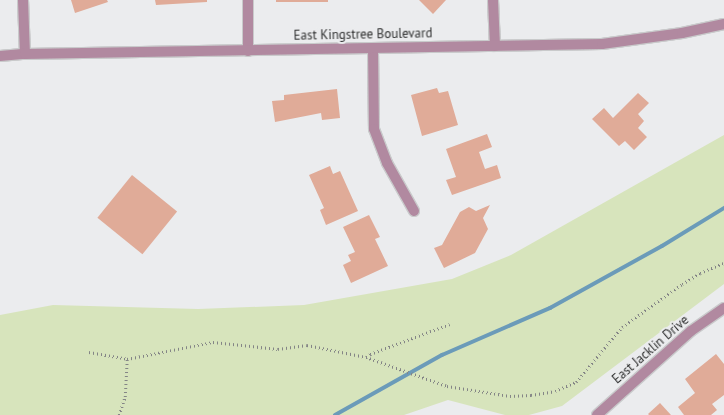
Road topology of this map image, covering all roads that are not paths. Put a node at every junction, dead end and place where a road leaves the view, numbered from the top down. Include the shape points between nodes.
1 (23, 0) edge
2 (248, 0) edge
3 (493, 0) edge
4 (724, 24) edge
5 (495, 46) junction
6 (373, 49) junction
7 (248, 51) junction
8 (25, 54) junction
9 (0, 56) edge
10 (414, 211) dead end
11 (724, 308) edge
12 (597, 415) edge

1 - 8 street
2 - 7 street
3 - 5 street
4 - 5 street, East Kingstree Boulevard via 682,33 602,44
5 - 6 street, East Kingstree Boulevard
6 - 7 street, East Kingstree Boulevard
6 - 10 street via 374,128 387,163
7 - 8 street, East Kingstree Boulevard
8 - 9 street, East Kingstree Boulevard
11 - 12 street, East Jacklin Drive via 691,331

